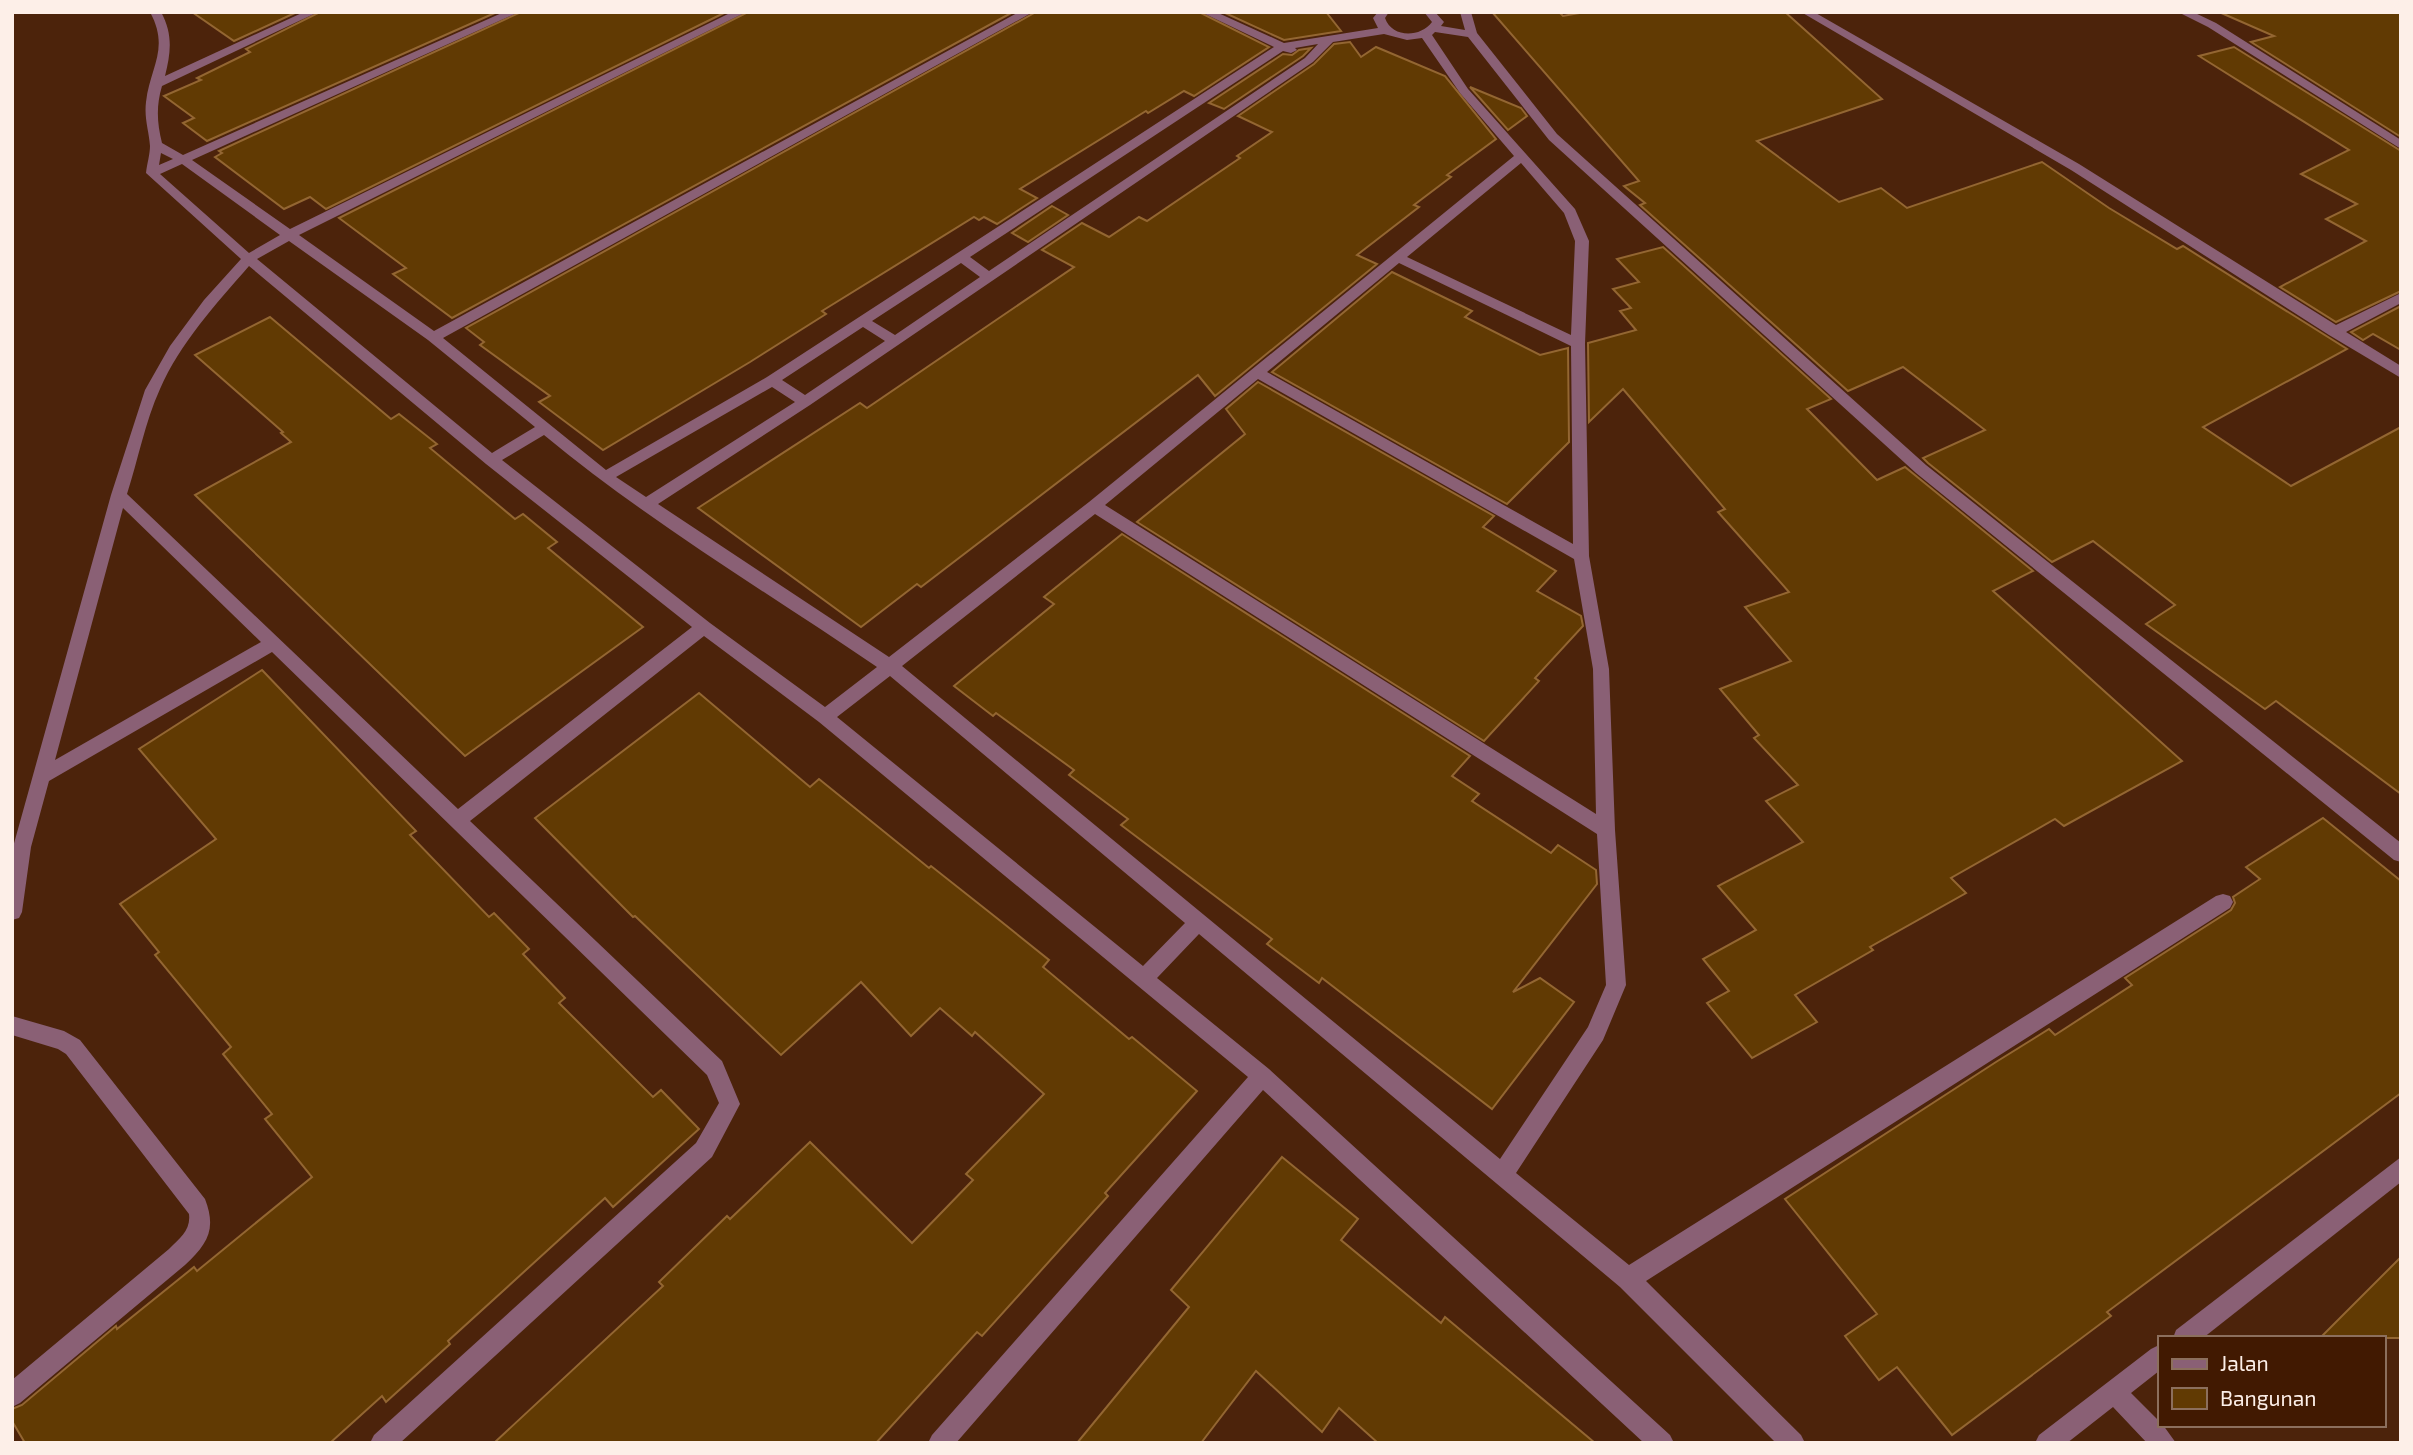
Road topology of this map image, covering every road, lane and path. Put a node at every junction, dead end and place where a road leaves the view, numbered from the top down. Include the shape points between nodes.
1 (155, 12) edge
2 (313, 12) edge
3 (514, 12) edge
4 (741, 12) edge
5 (1028, 12) edge
6 (1206, 12) edge
7 (1384, 12) edge
8 (1429, 12) edge
9 (1465, 12) edge
10 (1806, 12) edge
11 (2183, 12) edge
12 (1385, 30) junction
13 (1431, 32) junction
14 (1472, 34) junction
15 (1331, 38) junction
16 (1283, 46) junction
17 (1309, 60) junction
18 (157, 84) junction
19 (1219, 104) junction
20 (156, 145) junction
21 (2401, 145) edge
22 (1156, 146) junction
23 (1521, 158) junction
24 (184, 160) junction
25 (152, 173) junction
26 (1061, 210) junction
27 (289, 235) junction
28 (961, 257) junction
29 (1397, 257) junction
30 (248, 259) junction
31 (989, 277) junction
32 (2401, 297) edge
33 (863, 321) junction
34 (2334, 332) junction
35 (433, 337) junction
36 (895, 341) junction
37 (1578, 344) junction
38 (1256, 372) junction
39 (2401, 373) edge
40 (772, 380) junction
41 (805, 402) junction
42 (545, 428) junction
43 (491, 460) junction
44 (605, 477) junction
45 (119, 495) junction
46 (645, 505) junction
47 (1094, 506) junction
48 (1581, 556) junction
49 (704, 627) junction
50 (274, 643) junction
51 (891, 667) junction
52 (825, 717) junction
53 (41, 777) junction
54 (458, 820) junction
55 (1606, 830) junction
56 (2401, 854) edge
57 (2223, 902) dead end
58 (12, 912) edge
59 (1197, 923) junction
60 (1143, 979) junction
61 (12, 1025) edge
62 (1262, 1076) junction
63 (2401, 1168) edge
64 (1503, 1174) junction
65 (1628, 1279) junction
66 (2187, 1336) edge
67 (2158, 1358) edge
68 (2113, 1392) junction
69 (12, 1395) edge
70 (382, 1443) edge
71 (940, 1443) edge
72 (1662, 1443) edge
73 (1793, 1443) edge
74 (2046, 1443) edge
75 (2164, 1443) edge

1 - 18 street via 164,26 166,43
2 - 18 street
3 - 24 street
4 - 27 street
5 - 35 street
6 - 16 street
7 - 12 street via 1379,18
8 - 13 street via 1438,22
9 - 14 street
10 - 34 street via 2075,167
11 - 21 street
12 - 13 street via 1397,35
12 - 15 street
13 - 14 street
13 - 23 street via 1464,91
14 - 56 street via 1553,137 1911,460
15 - 16 street
15 - 17 street
16 - 17 street
16 - 19 street
17 - 19 street
18 - 20 street via 151,125
19 - 22 street
19 - 22 street
20 - 24 street
20 - 25 street
22 - 26 street
22 - 26 street
23 - 29 street
23 - 37 street via 1570,212 1582,241
24 - 25 street
24 - 27 street
25 - 30 street
26 - 28 street
26 - 31 street
27 - 30 street
27 - 35 street
28 - 31 street
28 - 33 street
29 - 37 street
29 - 38 street
30 - 43 street
30 - 45 street via 175,349 152,390
31 - 36 street
32 - 34 street
33 - 36 street
33 - 40 street
34 - 39 street
35 - 42 street
36 - 41 street
37 - 48 street
38 - 47 street
38 - 48 street
40 - 41 street
40 - 44 street
41 - 46 street
42 - 43 street
42 - 44 street
43 - 49 street
44 - 46 street
45 - 50 street
45 - 53 street
46 - 51 street
47 - 51 street
47 - 55 street
48 - 55 street via 1601,668
49 - 52 street
49 - 54 street
50 - 53 street
50 - 54 street
51 - 52 street
51 - 59 street
52 - 60 street
53 - 58 street via 22,847
54 - 70 street via 715,1068 730,1104 704,1150
55 - 64 street via 1616,985 1596,1033
57 - 65 street
59 - 60 street
59 - 64 street
60 - 62 street
61 - 69 street via 73,1047 197,1207 202,1225 177,1257
62 - 71 street
62 - 72 street
63 - 66 street
64 - 65 street
65 - 73 street
67 - 68 street
68 - 74 street
68 - 75 street

